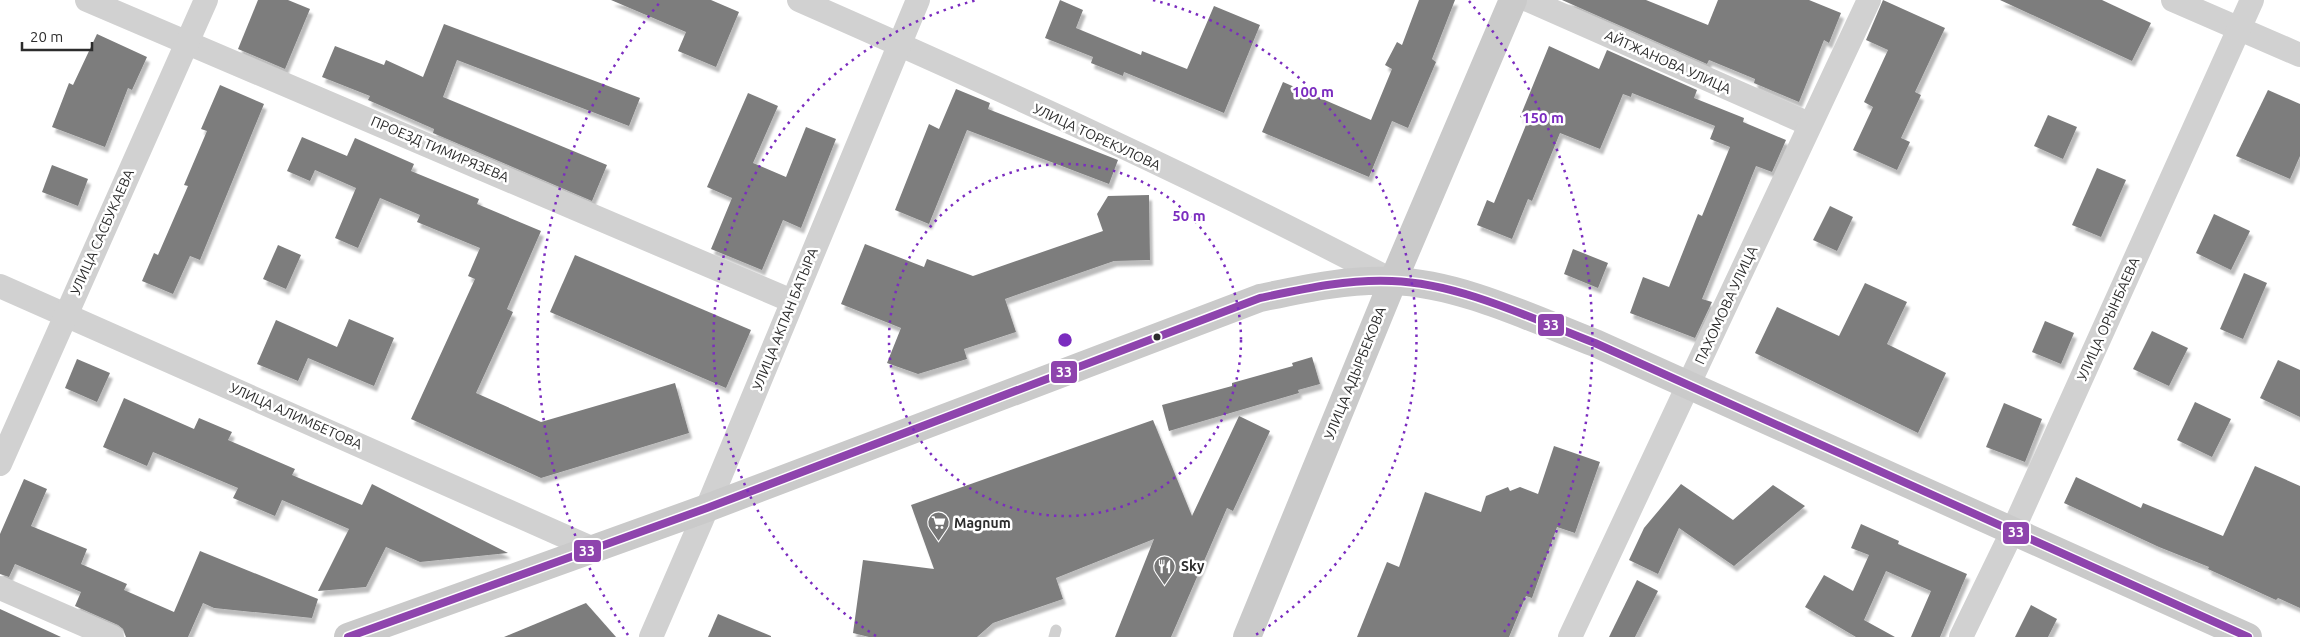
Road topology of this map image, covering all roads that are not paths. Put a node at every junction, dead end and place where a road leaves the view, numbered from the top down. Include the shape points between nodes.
1 (87, 0) edge
2 (206, 0) edge
3 (798, 0) edge
4 (918, 0) edge
5 (1513, 0) edge
6 (1528, 0) edge
7 (1869, 0) edge
8 (2173, 0) edge
9 (2252, 0) edge
10 (2239, 28) junction
11 (187, 41) junction
12 (899, 44) junction
13 (2300, 55) edge
14 (1809, 124) junction
15 (1392, 281) junction
16 (0, 286) edge
17 (792, 301) junction
18 (66, 314) junction
19 (1689, 386) junction
20 (0, 464) edge
21 (707, 508) junction
22 (2013, 530) junction
23 (591, 548) junction
24 (0, 588) edge
25 (112, 637) edge
26 (348, 637) edge
27 (651, 637) edge
28 (1247, 637) edge
29 (1570, 637) edge
30 (1961, 637) edge
31 (2248, 637) edge

1 - 11 street, ПРОЕЗД ТИМИРЯЗЕВА
2 - 11 street, УЛИЦА САСБУКАЕВА
3 - 12 street, УЛИЦА ТОРЕКУЛОВА
4 - 12 street, УЛИЦА АКПАН БАТЫРА
5 - 15 main road, УЛИЦА АДЫРБЕКОВА
6 - 14 street, АЙТЖАНОВА УЛИЦА
7 - 14 street, ПАХОМОВА УЛИЦА
8 - 10 street
9 - 10 street, УЛИЦА ОРЫНБАЕВА
10 - 13 street
10 - 22 street, УЛИЦА ОРЫНБАЕВА
11 - 17 street, ПРОЕЗД ТИМИРЯЗЕВА
11 - 18 street, УЛИЦА САСБУКАЕВА
12 - 15 street, УЛИЦА ТОРЕКУЛОВА via 1285,224
12 - 17 street, УЛИЦА АКПАН БАТЫРА
14 - 19 street, ПАХОМОВА УЛИЦА
15 - 19 main road via 1448,290 1490,302 1595,343
15 - 21 main road via 1346,283 1260,298
15 - 28 main road, УЛИЦА АДЫРБЕКОВА
16 - 18 street, УЛИЦА АЛИМБЕТОВА
17 - 21 street, УЛИЦА АКПАН БАТЫРА
18 - 20 street, УЛИЦА САСБУКАЕВА
18 - 23 street, УЛИЦА АЛИМБЕТОВА
19 - 22 main road
19 - 29 street, ПАХОМОВА УЛИЦА
21 - 23 main road
21 - 27 street, УЛИЦА АКПАН БАТЫРА
22 - 30 street, УЛИЦА ОРЫНБАЕВА
22 - 31 main road
23 - 26 main road
24 - 25 street

